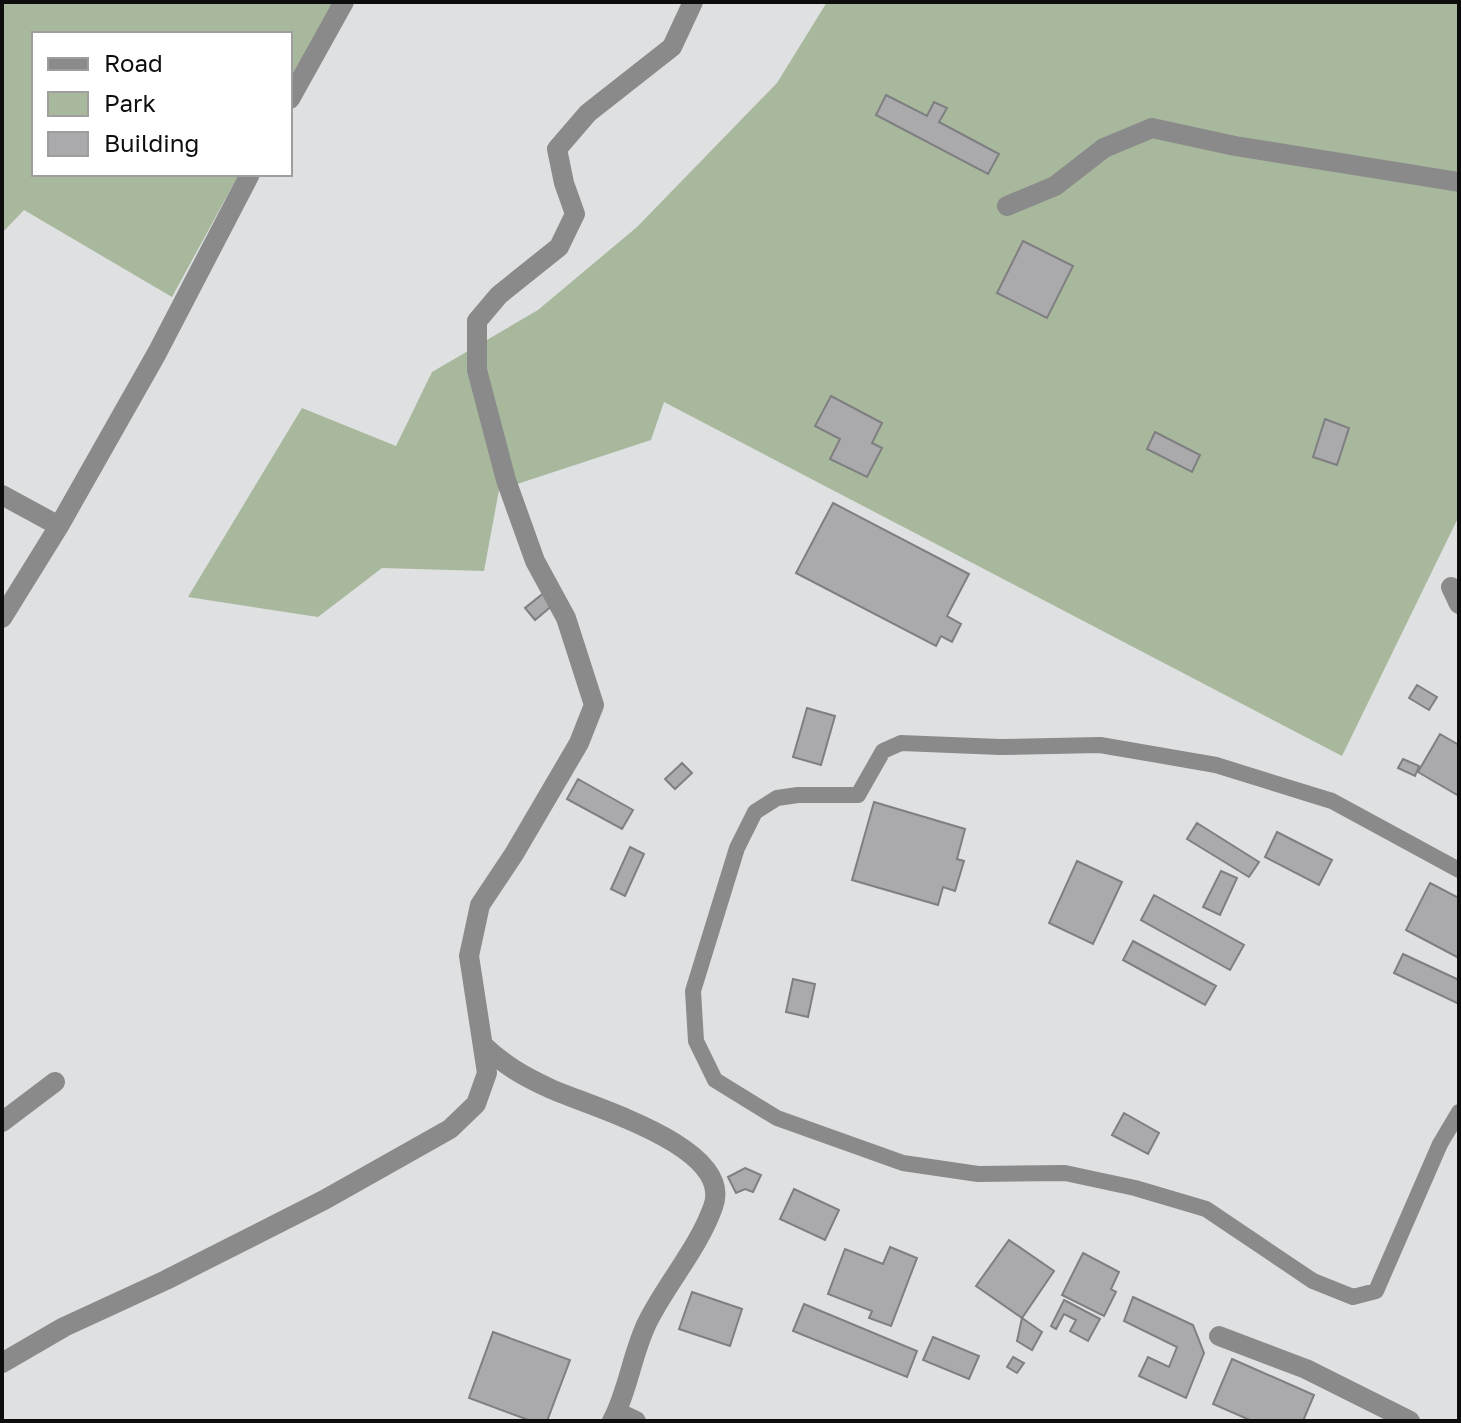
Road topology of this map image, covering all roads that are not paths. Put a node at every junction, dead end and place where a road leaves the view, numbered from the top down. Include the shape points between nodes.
1 (344, 2) edge
2 (693, 2) edge
3 (292, 95) edge
4 (249, 176) edge
5 (1459, 182) edge
6 (1007, 206) dead end
7 (2, 495) edge
8 (59, 526) junction
9 (2, 618) edge
10 (1459, 870) edge
11 (483, 1045) junction
12 (55, 1082) dead end
13 (1459, 1112) edge
14 (2, 1122) edge
15 (1219, 1336) dead end
16 (2, 1363) edge
17 (614, 1416) edge
18 (636, 1421) edge
19 (1410, 1421) edge

1 - 3 street
2 - 11 street via 672,47 588,113 557,149 575,214 559,247 499,295 477,321 477,370 506,480 535,561 566,618 594,705 579,743 480,905 469,956
4 - 8 street
5 - 6 street via 1152,128 1104,148 1055,186
7 - 8 street
8 - 9 street
10 - 13 lane via 1332,801 1216,765 1100,745 901,743 883,751 858,795 777,798 755,812 737,848 693,991 696,1041 715,1080 777,1118 903,1163 978,1174 1065,1173 1206,1209 1313,1281 1353,1297 1376,1291
11 - 16 street via 487,1073 476,1104 450,1129 324,1200 64,1327
11 - 17 street via 504,1065 539,1083 676,1142 712,1176 715,1204 646,1324
12 - 14 street
15 - 19 street via 1306,1369
17 - 18 street

